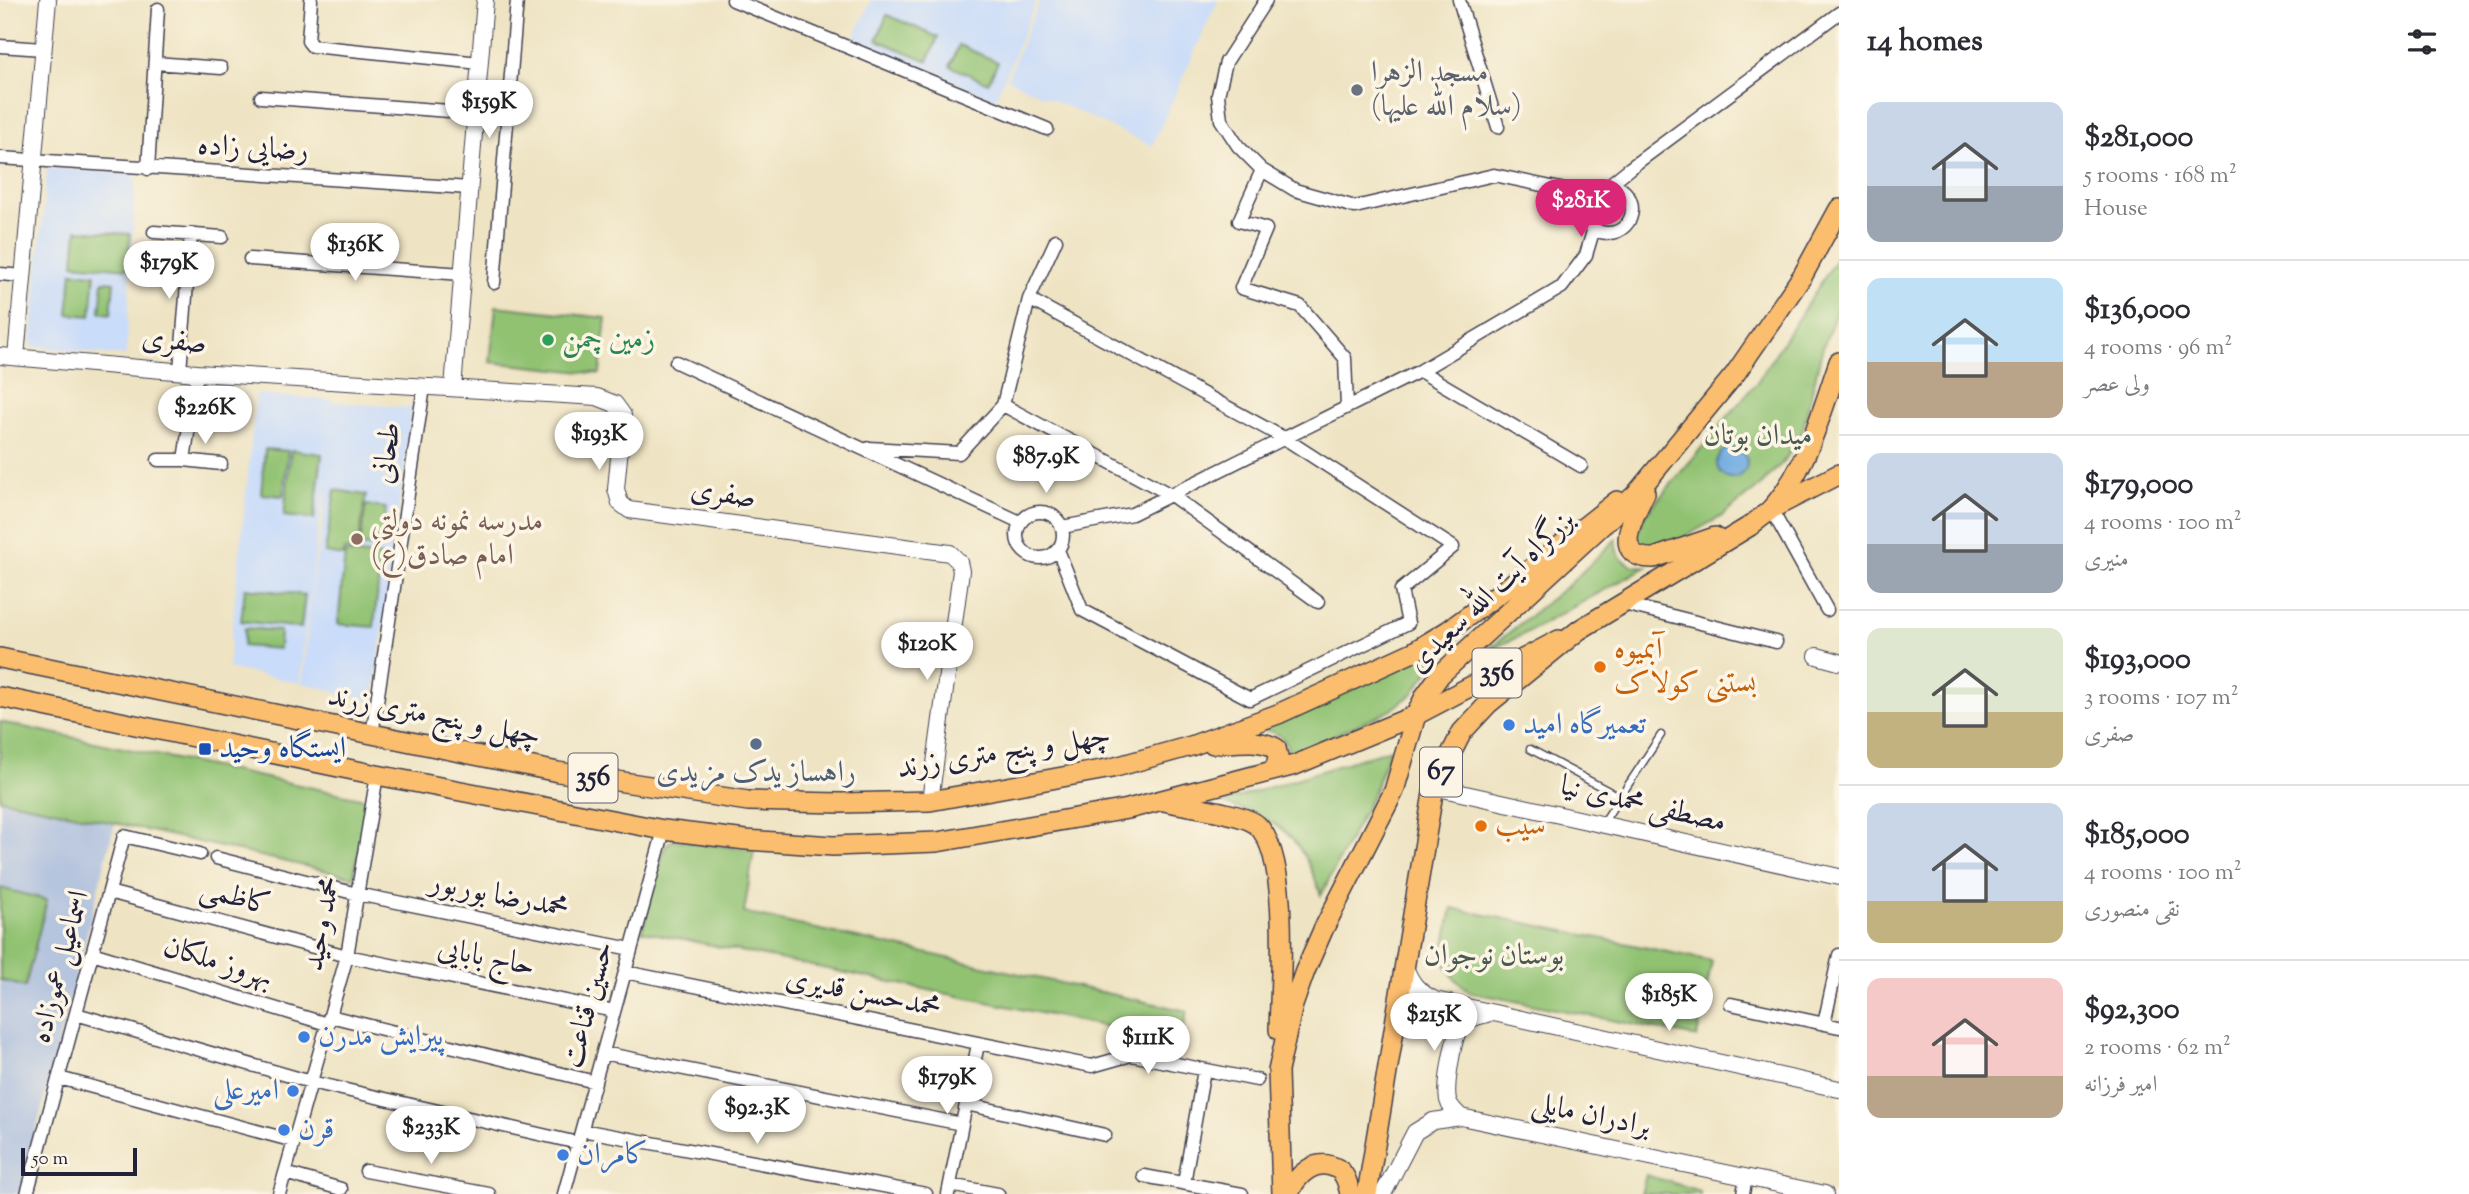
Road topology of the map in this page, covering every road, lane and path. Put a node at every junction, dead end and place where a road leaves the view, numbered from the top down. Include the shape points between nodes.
1 (48, 0) edge
2 (312, 0) edge
3 (485, 0) edge
4 (517, 0) edge
5 (733, 0) edge
6 (1266, 0) edge
7 (1460, 0) edge
8 (158, 9) dead end
9 (1839, 13) edge
10 (0, 46) edge
11 (43, 49) junction
12 (155, 63) junction
13 (480, 63) junction
14 (221, 68) dead end
15 (261, 97) dead end
16 (476, 113) junction
17 (1498, 127) dead end
18 (1047, 129) dead end
19 (0, 158) edge
20 (33, 161) junction
21 (148, 169) junction
22 (1262, 170) junction
23 (1610, 184) junction
24 (470, 188) junction
25 (1586, 200) junction
26 (1839, 209) edge
27 (1594, 228) junction
28 (154, 232) dead end
29 (191, 234) junction
30 (222, 237) dead end
31 (1056, 240) dead end
32 (250, 259) dead end
33 (0, 274) edge
34 (463, 274) junction
35 (23, 276) junction
36 (494, 283) dead end
37 (1029, 299) junction
38 (8, 357) edge
39 (676, 362) dead end
40 (1839, 362) edge
41 (180, 371) junction
42 (1420, 371) junction
43 (197, 373) junction
44 (424, 387) junction
45 (453, 388) junction
46 (1003, 405) junction
47 (1347, 407) junction
48 (1284, 438) junction
49 (863, 448) junction
50 (158, 460) dead end
51 (184, 460) junction
52 (221, 464) dead end
53 (1581, 466) dead end
54 (1656, 470) junction
55 (1839, 474) edge
56 (1171, 495) junction
57 (1771, 509) junction
58 (1020, 522) junction
59 (1750, 526) junction
60 (1062, 527) junction
61 (1058, 550) junction
62 (1318, 602) dead end
63 (1620, 603) junction
64 (1827, 610) dead end
65 (1579, 630) junction
66 (1776, 642) dead end
67 (1817, 656) dead end
68 (0, 657) edge
69 (1839, 662) edge
70 (0, 697) edge
71 (1416, 715) junction
72 (372, 735) junction
73 (1661, 735) dead end
74 (1191, 746) junction
75 (1530, 750) dead end
76 (1275, 770) junction
77 (377, 775) junction
78 (1434, 787) junction
79 (1620, 797) junction
80 (930, 801) junction
81 (1164, 801) junction
82 (1602, 824) junction
83 (664, 830) junction
84 (200, 854) dead end
85 (216, 858) dead end
86 (1839, 877) edge
87 (109, 892) junction
88 (357, 894) junction
89 (631, 949) junction
90 (92, 953) junction
91 (1839, 955) edge
92 (347, 956) junction
93 (1404, 965) junction
94 (625, 972) junction
95 (1731, 1004) dead end
96 (614, 1011) junction
97 (76, 1014) junction
98 (1490, 1014) junction
99 (329, 1020) junction
100 (1824, 1024) junction
101 (1839, 1027) edge
102 (978, 1044) junction
103 (603, 1053) junction
104 (1203, 1070) junction
105 (1278, 1072) junction
106 (59, 1078) junction
107 (1257, 1080) dead end
108 (311, 1082) junction
109 (595, 1082) junction
110 (1839, 1089) edge
111 (966, 1104) junction
112 (1461, 1116) junction
113 (962, 1124) junction
114 (1105, 1135) dead end
115 (580, 1137) junction
116 (294, 1141) junction
117 (366, 1171) dead end
118 (285, 1173) junction
119 (1144, 1176) dead end
120 (1746, 1177) junction
121 (1184, 1183) junction
122 (341, 1189) dead end
123 (949, 1189) edge
124 (27, 1194) edge
125 (279, 1194) edge
126 (489, 1194) edge
127 (564, 1194) edge
128 (926, 1194) edge
129 (998, 1194) edge
130 (1242, 1194) edge
131 (1282, 1194) edge
132 (1289, 1194) edge
133 (1350, 1194) edge
134 (1367, 1194) edge
135 (1383, 1194) edge
136 (1743, 1194) edge
137 (1825, 1194) edge

1 - 11 street
2 - 13 street via 309,45
3 - 13 street
4 - 36 street
5 - 18 street
6 - 22 street via 1226,62 1218,95 1221,120
7 - 17 street
8 - 12 street
9 - 23 street
10 - 11 street
11 - 20 street
12 - 14 street
12 - 21 street
13 - 16 street
15 - 16 street
16 - 24 street
19 - 20 street, رضایی زاده
20 - 21 street, رضایی زاده
20 - 35 street
21 - 24 street, رضایی زاده
22 - 25 street via 1295,190 1355,207 1494,175 1561,189
22 - 47 street via 1239,221 1266,229 1241,288 1300,306 1345,358
23 - 25 street via 1595,188
23 - 27 street via 1630,197 1632,212 1618,231
24 - 34 street
25 - 27 street via 1585,216
26 - 54 main road, بزرگراه آیت الله سعیدی / 67 via 1775,318
27 - 42 street via 1586,255 1562,287
28 - 29 street
29 - 30 street
29 - 41 street
31 - 37 street
32 - 34 street
33 - 35 street
34 - 45 street
35 - 38 street
37 - 46 street
37 - 48 street
38 - 41 street, صفری
39 - 49 street
40 - 57 main road, 67 via 1804,455
41 - 43 street, صفری
42 - 47 street
42 - 53 street
43 - 44 street, صفری
43 - 51 street
44 - 45 street, صفری
44 - 72 street, طحانی
45 - 80 street, صفری via 597,397 615,404 623,415 616,489 620,503 629,510 950,553 961,571
46 - 49 street via 959,453
46 - 56 street
47 - 48 street
48 - 56 street
48 - 61 street via 1453,547 1401,590 1408,623 1250,698 1082,610
49 - 58 street
50 - 51 street
51 - 52 street
54 - 59 main road via 1629,530 1633,554 1654,558
54 - 71 main road, بزرگراه آیت الله سعیدی / 67 via 1615,514 1440,675
54 - 74 main road, چهل و پنج متری زرند / 356 via 1508,587 1413,652 1278,714
55 - 57 main road
56 - 60 street via 1132,514
56 - 62 street
57 - 59 main road, 67
57 - 64 street
58 - 60 street via 1031,513 1045,512
58 - 61 street via 1016,536 1028,556 1044,558
59 - 63 main road, 67
60 - 61 street
63 - 65 main road, 67
63 - 66 street
65 - 71 main road, 356
65 - 78 main road, 67 via 1472,719
67 - 69 street
68 - 72 main road, چهل و پنج متری زرند / 356
70 - 77 main road, 356
71 - 76 main road, 356
71 - 105 main road, بزرگراه آیت الله سعیدی / 67 via 1394,791 1305,971
72 - 80 main road, چهل و پنج متری زرند / 356 via 558,772 748,802
73 - 79 lane
74 - 76 main road via 1268,744 1276,748
74 - 80 main road, چهل و پنج متری زرند / 356 via 1112,768
75 - 79 lane
76 - 81 main road, 356
77 - 83 main road, 356
77 - 88 street, محمد وحید
78 - 82 street, مصطفی محمدی نیا
78 - 93 main road, 67
79 - 82 lane
81 - 83 main road, 356 via 937,842 834,846
81 - 105 main road via 1257,824 1269,842 1279,888
82 - 86 street, مصطفی محمدی نیا
83 - 89 street, حسین قناعت
84 - 87 street, اسماعیل عموزاده via 124,836
85 - 88 street, محمدرضا بوربور
87 - 90 street, اسماعیل عموزاده
87 - 92 street, کاظمی
88 - 89 street, محمدرضا بوربور
88 - 92 street, محمد وحید
89 - 94 street, حسین قناعت
90 - 97 street, اسماعیل عموزاده
90 - 99 street, بهروز ملکان
91 - 100 street
92 - 96 street, حاج بابایی
92 - 99 street, محمد وحید
93 - 98 street via 1412,985 1421,993
93 - 134 main road, 67
94 - 96 street, حسین قناعت
94 - 102 street, محمدحسن قدیری
95 - 100 street
96 - 103 street, حسین قناعت
97 - 106 street, اسماعیل عموزاده
97 - 108 street
98 - 110 street
98 - 112 street via 1463,1023 1457,1034 1447,1092 1452,1109
99 - 108 street, محمد وحید
99 - 109 street, بهروز ملکان
100 - 101 street
102 - 104 street, محمدحسن قدیری via 1092,1066 1131,1055
102 - 111 street
103 - 109 street, حسین قناعت
103 - 113 street
104 - 107 street
104 - 121 street
105 - 131 main road, بزرگراه آیت الله سعیدی / 67
106 - 116 street
106 - 124 street, اسماعیل عموزاده
108 - 115 street
108 - 116 street, محمد وحید
109 - 115 street, حسین قناعت
111 - 113 street
111 - 114 street
112 - 120 street, برادران مایلی
112 - 135 street, برادران مایلی via 1433,1121 1415,1132
113 - 123 street
115 - 127 street, حسین قناعت
115 - 128 street
116 - 118 street, محمد وحید
117 - 126 street
118 - 122 street
118 - 125 street, محمد وحید
119 - 121 street
120 - 136 street
120 - 137 street, برادران مایلی
121 - 130 street
123 - 129 street
132 - 133 main road via 1304,1171 1328,1166 1339,1170

